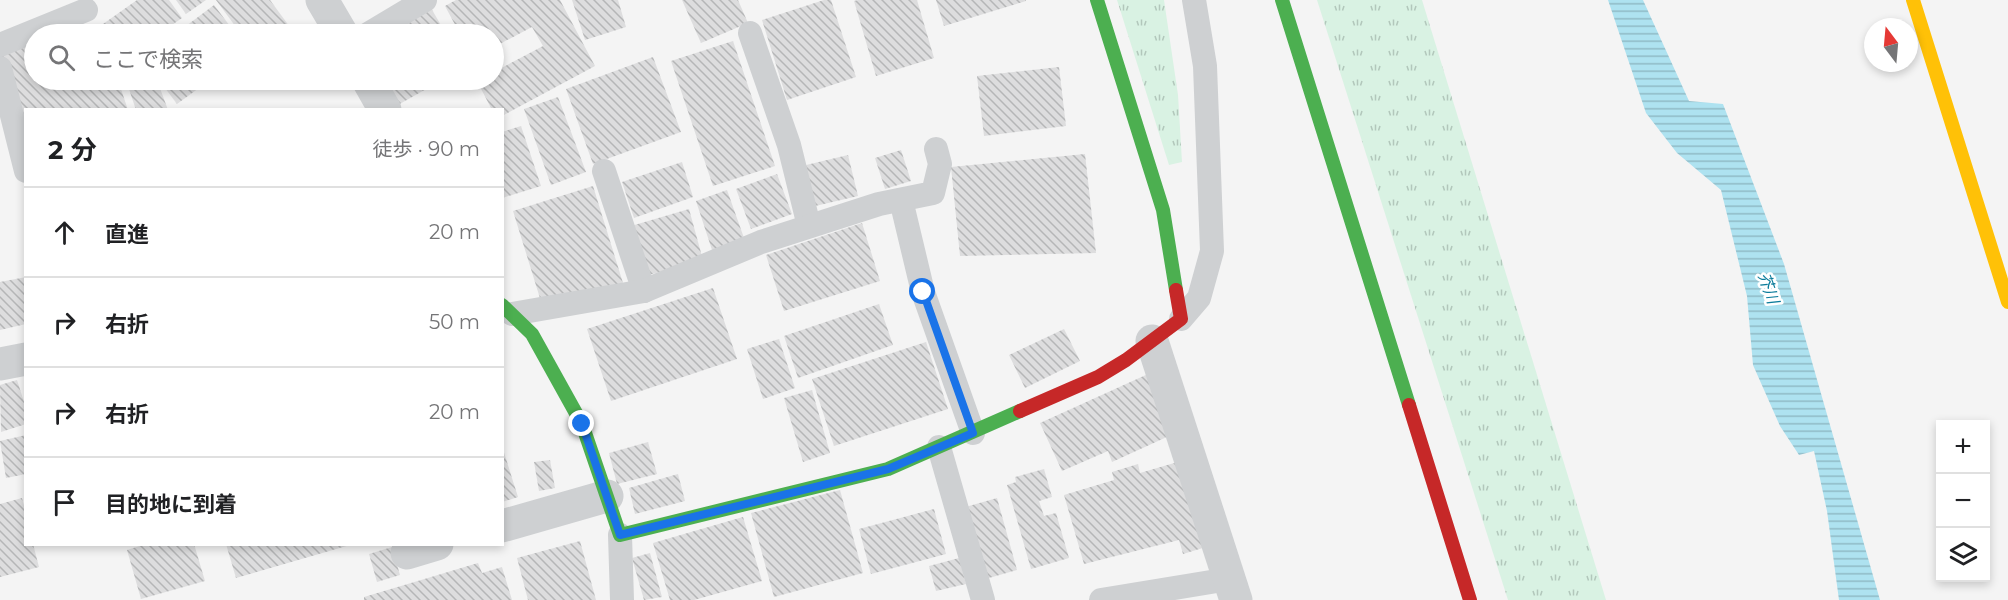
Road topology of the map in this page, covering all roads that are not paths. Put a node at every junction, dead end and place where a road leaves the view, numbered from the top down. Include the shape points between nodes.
1 (322, 0) edge
2 (425, 0) edge
3 (1097, 0) edge
4 (1194, 0) edge
5 (1282, 0) edge
6 (1913, 0) edge
7 (86, 10) dead end
8 (52, 24) edge
9 (336, 24) edge
10 (385, 24) edge
11 (750, 33) dead end
12 (24, 35) edge
13 (0, 45) edge
14 (0, 68) edge
15 (374, 90) edge
16 (4, 96) edge
17 (384, 108) edge
18 (936, 149) dead end
19 (24, 164) edge
20 (604, 171) dead end
21 (901, 200) junction
22 (809, 226) junction
23 (644, 291) junction
24 (2008, 302) edge
25 (507, 310) edge
26 (1181, 319) junction
27 (1152, 341) junction
28 (24, 359) edge
29 (0, 364) edge
30 (973, 433) junction
31 (939, 447) junction
32 (607, 496) junction
33 (504, 525) edge
34 (620, 535) junction
35 (1232, 590) edge
36 (622, 600) edge
37 (982, 600) edge
38 (1101, 600) edge
39 (1470, 600) edge

1 - 9 street
2 - 10 lane
3 - 26 street via 1163,210
4 - 26 lane via 1205,66 1212,250 1199,298
5 - 39 street
6 - 24 street
7 - 8 lane
11 - 22 lane via 789,145
12 - 13 lane
14 - 16 lane
15 - 17 street
16 - 19 lane
18 - 21 lane via 940,164 933,193
20 - 23 lane
21 - 22 lane
21 - 30 lane via 923,292
22 - 23 lane
23 - 25 lane
25 - 32 street via 532,334 582,424
26 - 27 street
27 - 30 street via 1098,377
27 - 35 street
28 - 29 street
30 - 31 street
31 - 34 street via 888,469
31 - 37 lane
32 - 33 street
32 - 34 street
34 - 36 lane
35 - 38 lane

